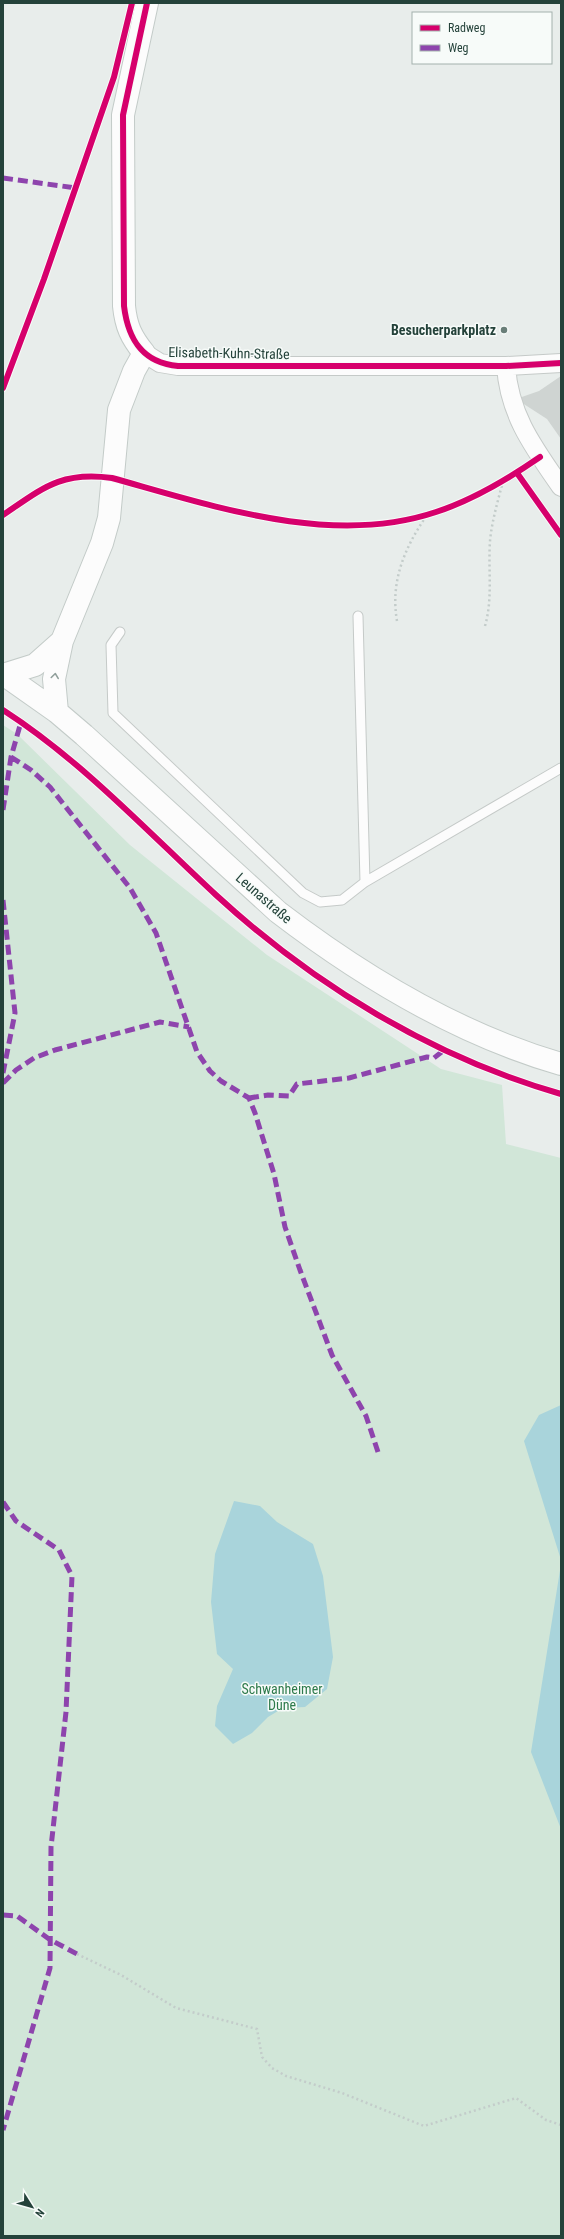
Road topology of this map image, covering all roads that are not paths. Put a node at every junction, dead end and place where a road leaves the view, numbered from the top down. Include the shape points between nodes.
1 (148, 3) edge
2 (144, 353) junction
3 (561, 363) edge
4 (506, 366) junction
5 (561, 487) edge
6 (358, 616) dead end
7 (120, 632) dead end
8 (62, 640) junction
9 (3, 675) edge
10 (57, 712) junction
11 (561, 768) edge
12 (365, 882) junction
13 (561, 1064) edge

1 - 2 street, Elisabeth-Kuhn-Straße via 127,93 122,137 124,306 130,336
2 - 4 street, Elisabeth-Kuhn-Straße via 160,363 178,366
2 - 8 street via 119,410 109,518 102,543
3 - 4 street, Elisabeth-Kuhn-Straße
4 - 5 street via 507,387 521,427
6 - 12 lane
7 - 12 lane via 111,646 113,713 303,893 320,902 342,900
8 - 9 street via 34,665
10 -> 8 street via 54,679
9 - 10 street, Leunastraße
10 - 13 street, Leunastraße via 278,912 308,935 374,980 408,999 467,1028
11 - 12 lane

